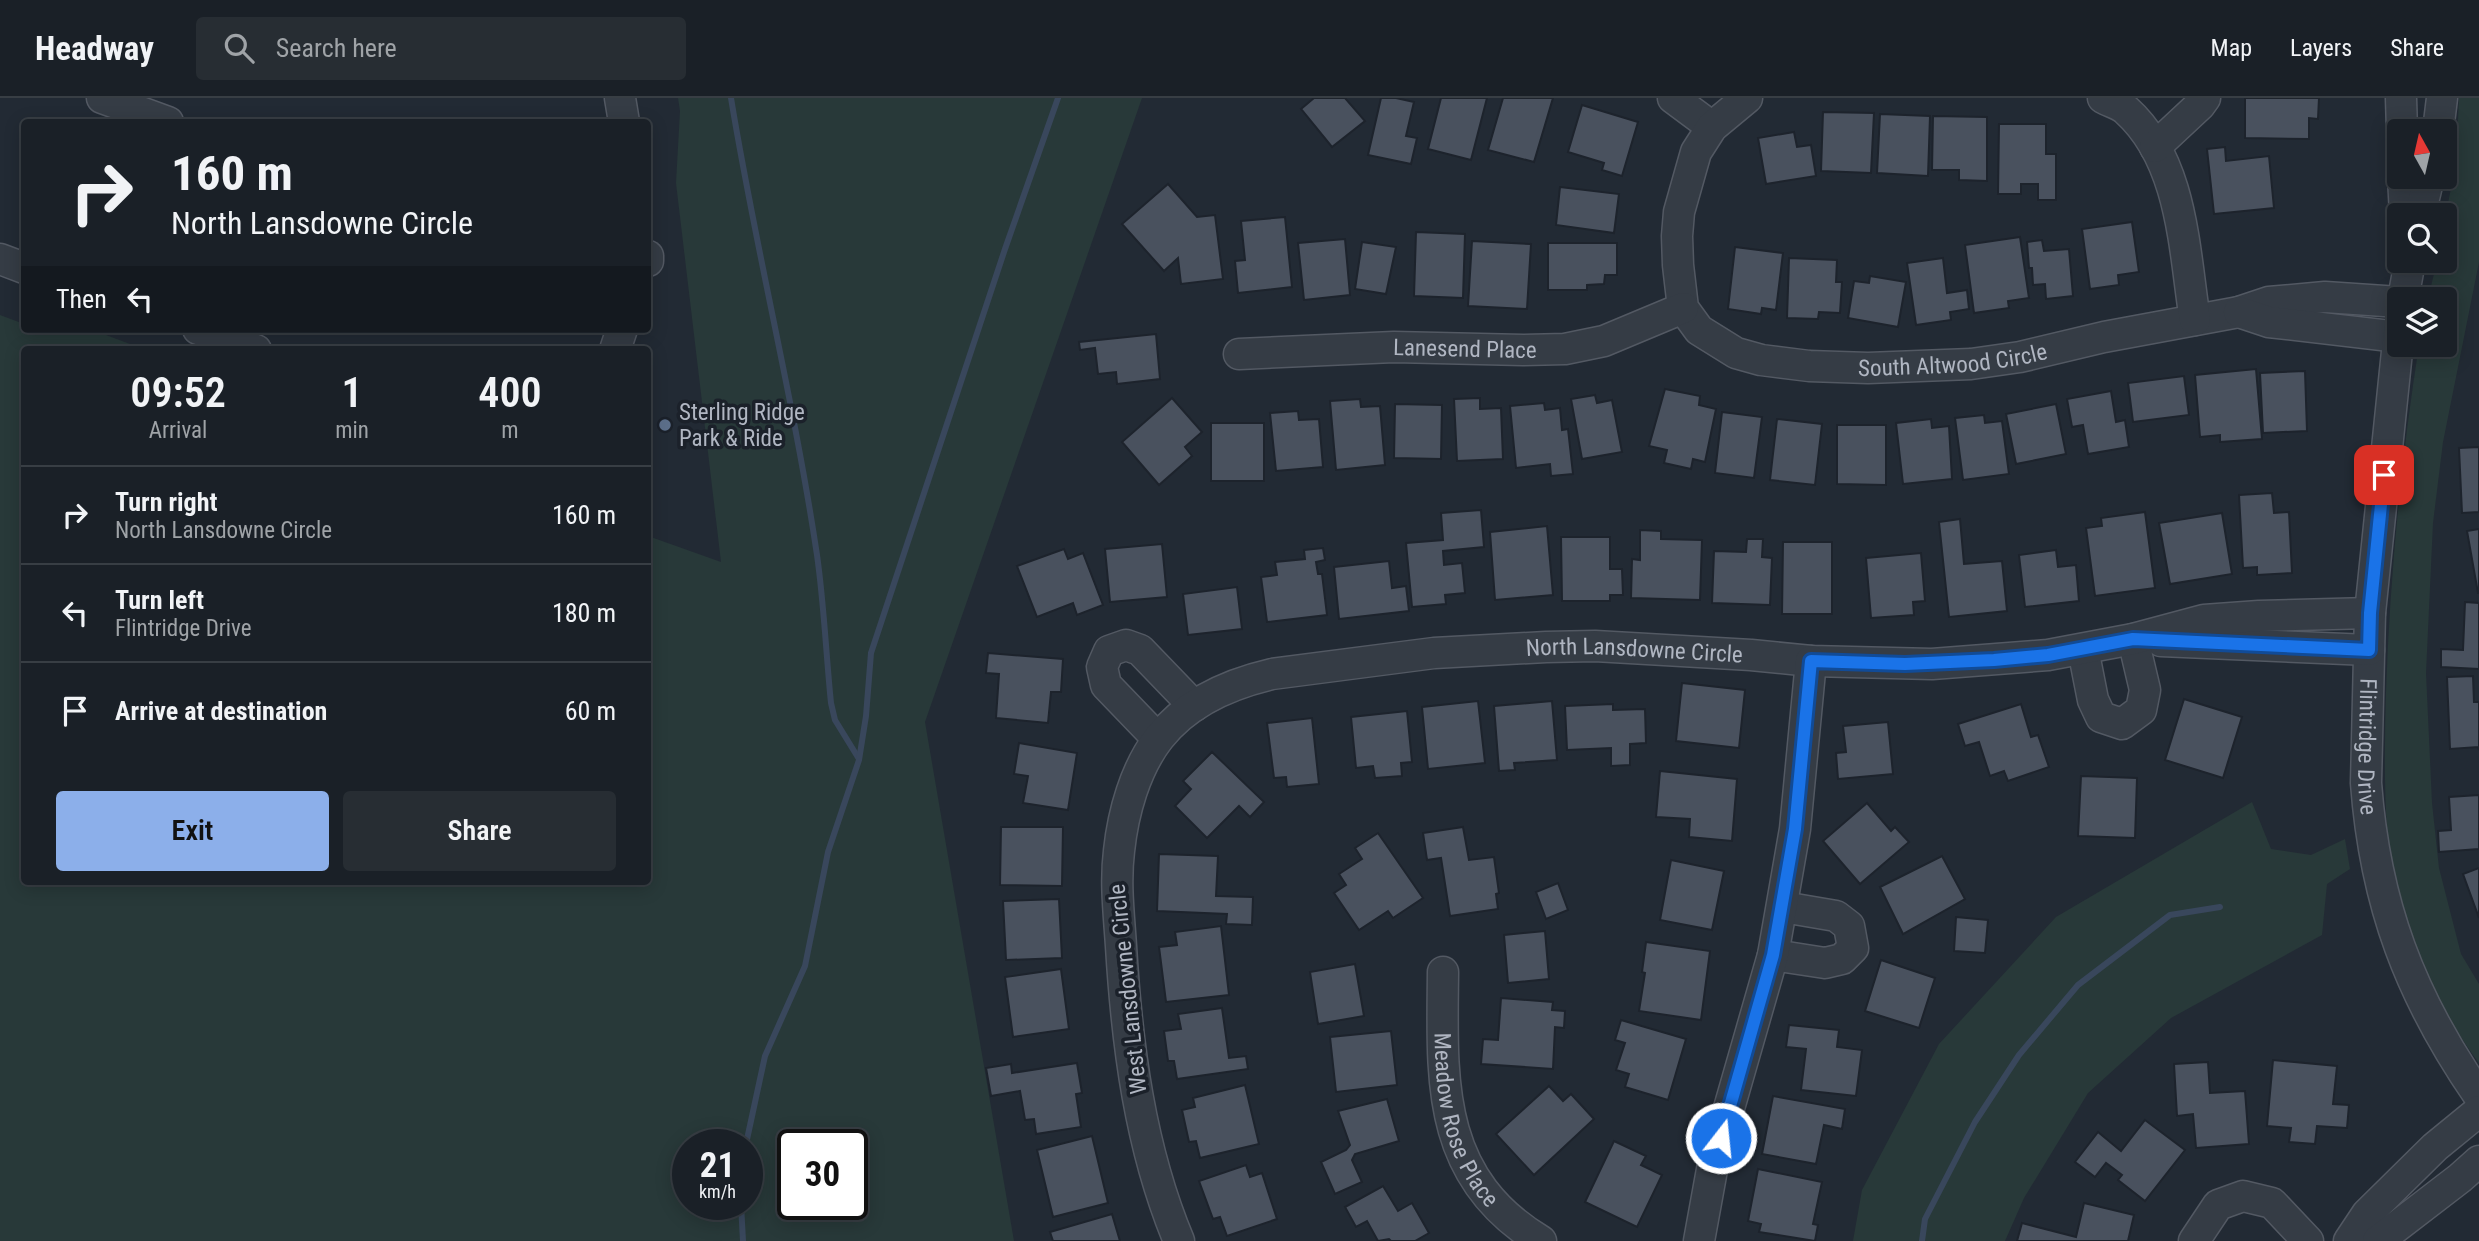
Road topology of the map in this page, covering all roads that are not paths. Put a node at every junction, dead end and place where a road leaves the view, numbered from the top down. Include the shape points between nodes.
1 (102, 98) edge
2 (620, 98) edge
3 (1673, 98) edge
4 (1747, 98) edge
5 (2205, 98) edge
6 (2401, 98) edge
7 (2442, 98) edge
8 (2122, 102) edge
9 (161, 119) edge
10 (624, 119) edge
11 (2402, 119) edge
12 (2439, 119) edge
13 (1712, 127) junction
14 (2154, 147) junction
15 (0, 259) edge
16 (21, 267) edge
17 (2405, 279) edge
18 (1683, 308) junction
19 (2239, 312) junction
20 (2195, 320) junction
21 (209, 333) edge
22 (2387, 336) edge
23 (245, 346) edge
24 (1239, 354) dead end
25 (2397, 357) edge
26 (2370, 613) junction
27 (2133, 639) junction
28 (2083, 649) junction
29 (2369, 650) junction
30 (1811, 661) junction
31 (1176, 722) junction
32 (1783, 907) junction
33 (1773, 955) junction
34 (1443, 972) dead end
35 (2479, 1096) edge
36 (2479, 1111) edge
37 (2479, 1161) edge
38 (1179, 1241) edge
39 (1541, 1241) edge
40 (1699, 1241) edge
41 (2194, 1241) edge
42 (2308, 1241) edge
43 (2349, 1241) edge
44 (2378, 1241) edge

1 - 9 street
2 - 10 street
3 - 13 street
4 - 13 street
5 - 14 street
6 - 11 street
7 - 12 street
8 - 14 street
13 - 18 street via 1696,152 1679,212
14 - 20 street via 2177,204
15 - 16 street
17 - 19 street, South Altwood Circle via 2325,297 2269,302
18 - 20 street, South Altwood Circle via 1699,330 1736,353 1809,366 1868,368 2020,357
18 - 24 street, Lanesend Place via 1604,341 1565,349 1394,346
19 - 20 street, South Altwood Circle
19 - 22 street, South Altwood Circle via 2269,322
21 - 23 street
25 - 26 street, Flintridge Drive
26 - 27 street, North Lansdowne Circle via 2204,621
26 - 29 street, Flintridge Drive
27 - 28 street, North Lansdowne Circle
27 - 28 street via 2145,690 2141,710 2122,724 2101,717
27 - 29 street, North Lansdowne Circle
28 - 30 street, North Lansdowne Circle via 1932,664
29 - 35 street, Flintridge Drive via 2366,783 2390,924 2410,977 2450,1054
30 - 31 street, North Lansdowne Circle via 1595,646 1434,653 1247,680 1221,690
30 - 32 street
31 - 31 street via 1106,685 1102,667 1110,651 1126,645 1140,650
31 - 38 street, West Lansdowne Circle via 1138,775 1118,853 1117,880 1133,1076 1158,1179
32 - 33 street
32 - 33 street via 1836,916 1849,926 1853,948 1842,960 1825,963
33 - 40 street via 1713,1164
34 - 39 street, Meadow Rose Place via 1444,1089 1460,1151 1494,1204
36 - 43 street via 2367,1213
37 - 44 street
41 - 42 street via 2218,1205 2243,1196 2272,1203

